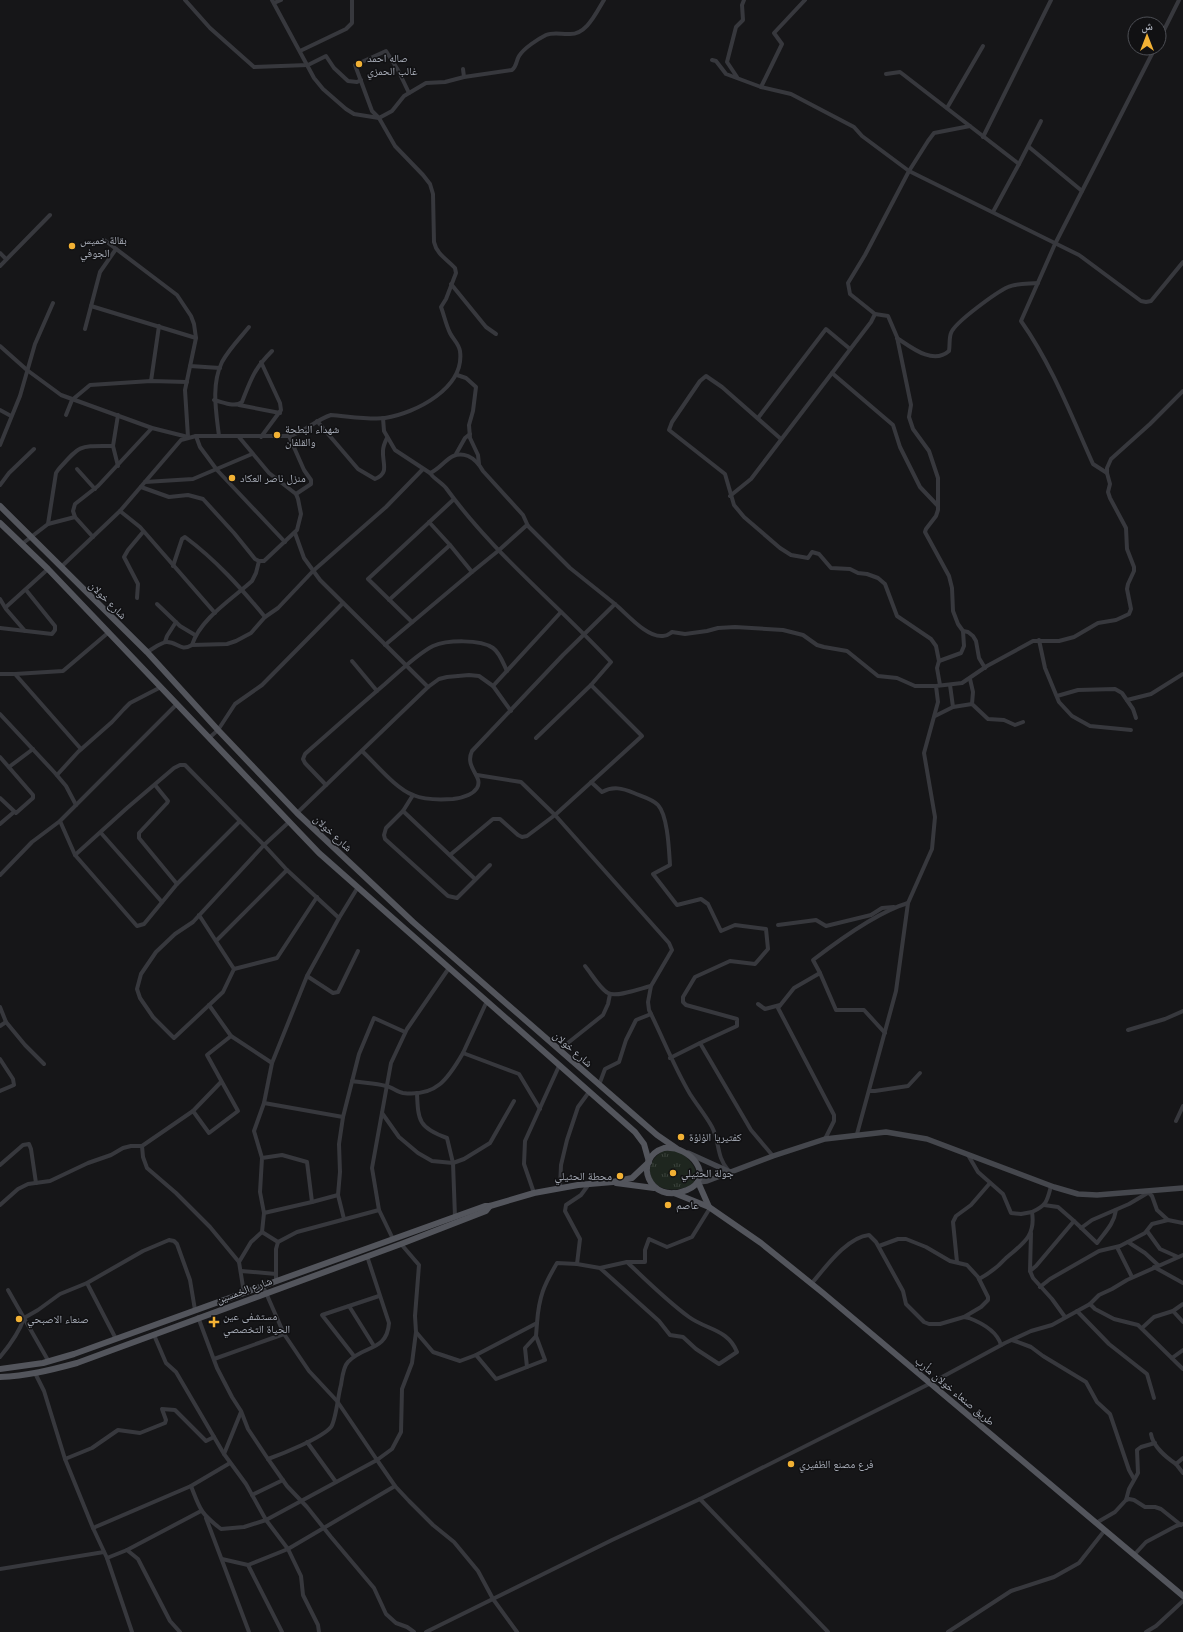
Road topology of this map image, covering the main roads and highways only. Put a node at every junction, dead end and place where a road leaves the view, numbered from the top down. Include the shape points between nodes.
1 (0, 506) edge
2 (0, 523) edge
3 (413, 922) junction
4 (404, 928) junction
5 (676, 1148) junction
6 (649, 1162) junction
7 (613, 1182) junction
8 (698, 1182) junction
9 (654, 1188) junction
10 (674, 1193) junction
11 (490, 1206) junction
12 (709, 1207) junction
13 (166, 1320) junction
14 (170, 1328) junction
15 (17, 1368) junction
16 (0, 1369) edge
17 (18, 1376) junction
18 (0, 1377) edge
19 (1183, 1596) edge

1 - 3 main road, شارع خولان via 147,652 297,813
2 - 4 main road, شارع خولان via 109,632 289,822
3 - 4 main road
3 - 5 main road, شارع خولان via 656,1135
4 - 6 main road, شارع خولان via 640,1137
5 - 6 main road via 659,1149
5 - 8 main road via 688,1153 696,1161 700,1175
6 - 7 main road, شارع الخمسين via 632,1178
6 - 9 main road via 648,1174
7 - 9 main road, شارع الخمسين
7 - 11 main road, شارع الخمسين via 534,1193
8 - 10 main road via 688,1190
8 - 12 main road
9 - 10 main road
10 - 12 main road, طريق صنعاء خولان مأرب
11 - 13 main road, شارع الخمسين
11 - 14 main road, شارع الخمسين via 486,1211 401,1244
12 - 19 main road, طريق صنعاء خولان مأرب via 761,1243 812,1284
13 - 14 main road
13 - 15 main road, شارع الخمسين via 74,1354
14 - 17 main road, شارع الخمسين via 77,1363
15 - 16 main road, شارع الخمسين
15 - 17 main road
17 - 18 main road, شارع الخمسين

